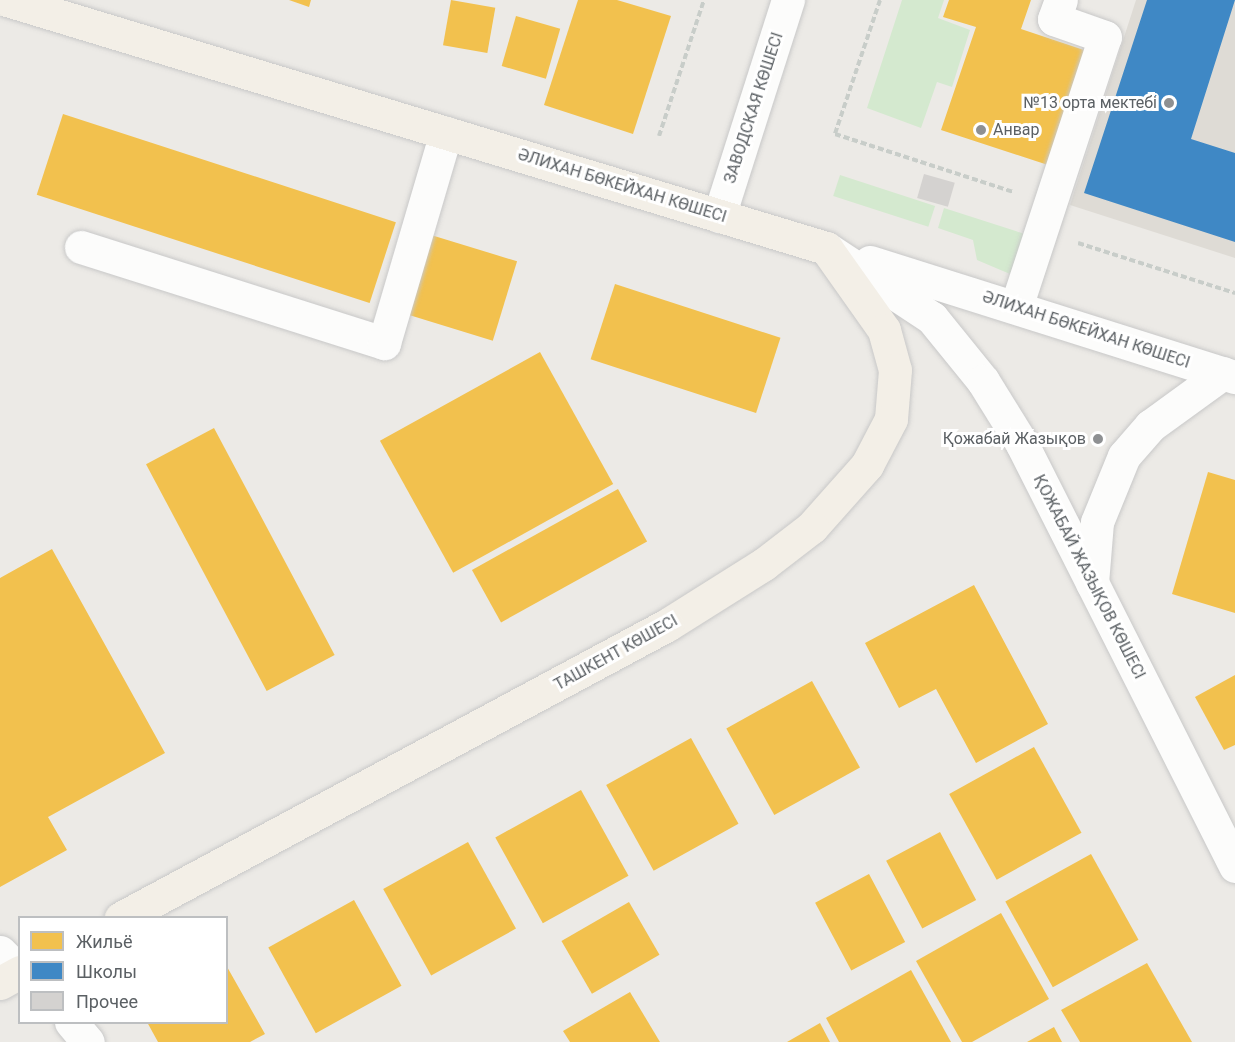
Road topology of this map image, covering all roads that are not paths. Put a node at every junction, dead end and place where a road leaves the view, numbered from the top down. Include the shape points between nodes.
1 (7, 0) edge
2 (788, 0) edge
3 (1060, 0) edge
4 (446, 133) junction
5 (719, 216) junction
6 (81, 247) dead end
7 (826, 248) junction
8 (1016, 307) junction
9 (1229, 375) edge
10 (1092, 583) junction
11 (1235, 866) edge
12 (126, 916) edge
13 (0, 952) edge
14 (18, 970) edge
15 (18, 973) edge
16 (0, 983) edge
17 (72, 1024) edge
18 (88, 1042) edge

1 - 4 main road, ӘЛИХАН БӨКЕЙХАН КӨШЕСІ
2 - 5 street, ЗАВОДСКАЯ КӨШЕСІ
3 - 8 street via 1054,19 1105,37
4 - 5 main road, ӘЛИХАН БӨКЕЙХАН КӨШЕСІ
4 - 6 street via 384,343
5 - 7 main road, ӘЛИХАН БӨКЕЙХАН КӨШЕСІ
7 - 8 street, ӘЛИХАН БӨКЕЙХАН КӨШЕСІ
7 - 10 street, ҚОЖАБАЙ ЖАЗЫҚОВ КӨШЕСІ via 912,302 951,337 1022,444
7 - 12 main road, ТАШКЕНТ КӨШЕСІ via 884,330 897,394 891,419 867,465 812,527 668,626
8 - 9 street, ӘЛИХАН БӨКЕЙХАН КӨШЕСІ
9 - 10 street via 1150,426 1124,456 1097,522
10 - 11 street, ҚОЖАБАЙ ЖАЗЫҚОВ КӨШЕСІ
13 - 14 street
15 - 16 main road
17 - 18 street

